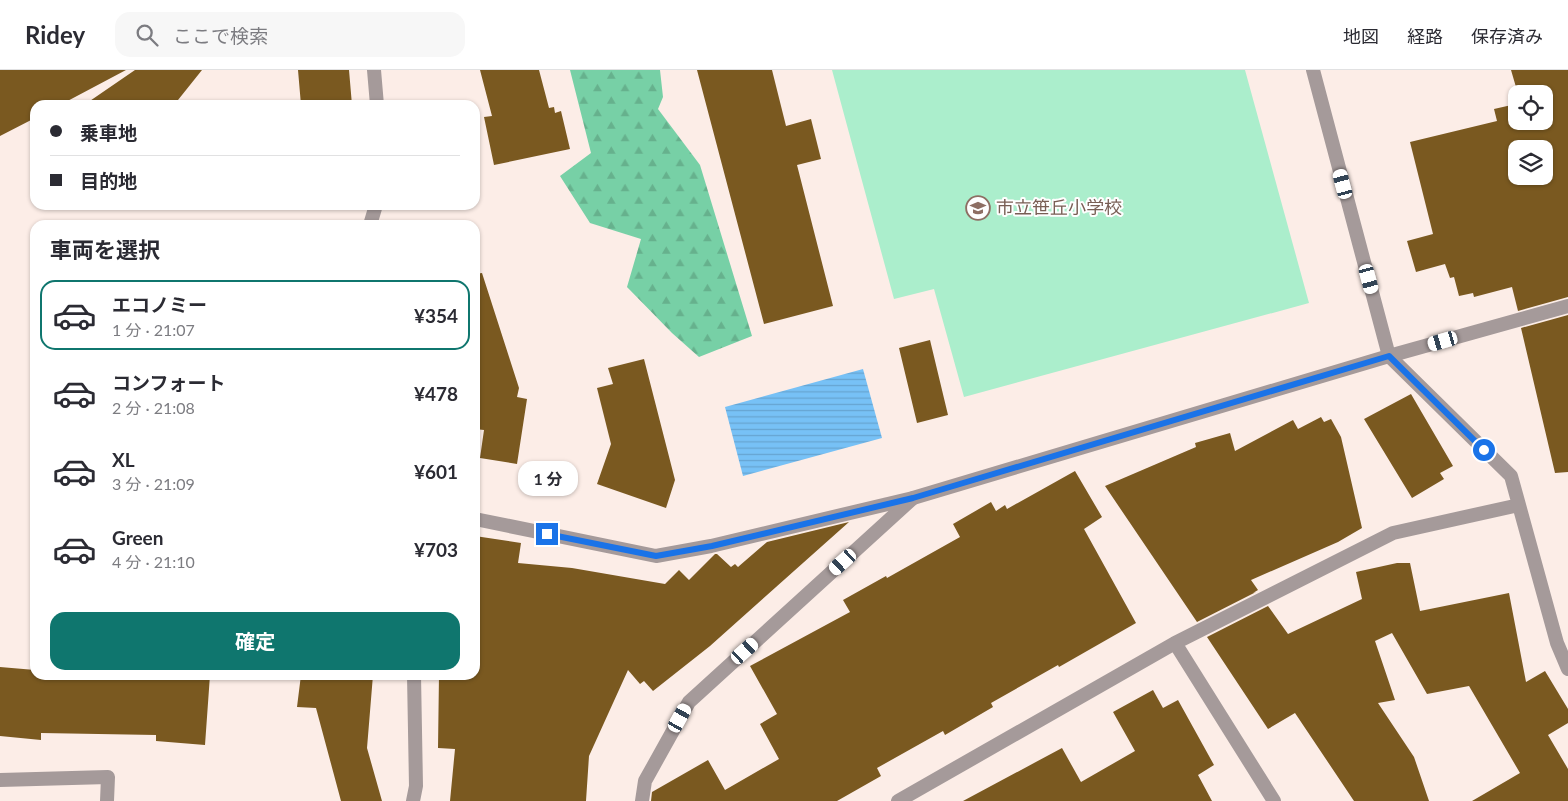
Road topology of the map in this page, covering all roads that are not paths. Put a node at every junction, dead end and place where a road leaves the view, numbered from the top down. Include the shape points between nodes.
1 (374, 70) edge
2 (1313, 70) edge
3 (377, 100) edge
4 (1568, 306) edge
5 (1389, 356) junction
6 (913, 498) junction
7 (1519, 505) junction
8 (480, 520) edge
9 (1175, 643) junction
10 (1568, 669) edge
11 (414, 680) edge
12 (0, 780) edge
13 (107, 801) edge
14 (413, 801) edge
15 (642, 801) edge
16 (898, 801) edge
17 (1274, 801) edge

1 - 3 street
2 - 5 street
4 - 5 street
5 - 6 street
5 - 7 street via 1511,476
6 - 8 street via 712,546 656,556
6 - 15 street via 688,702 645,781
7 - 9 street via 1393,533
7 - 10 street via 1557,643
9 - 16 street
9 - 17 street
11 - 14 street via 416,786
12 - 13 street via 108,777

